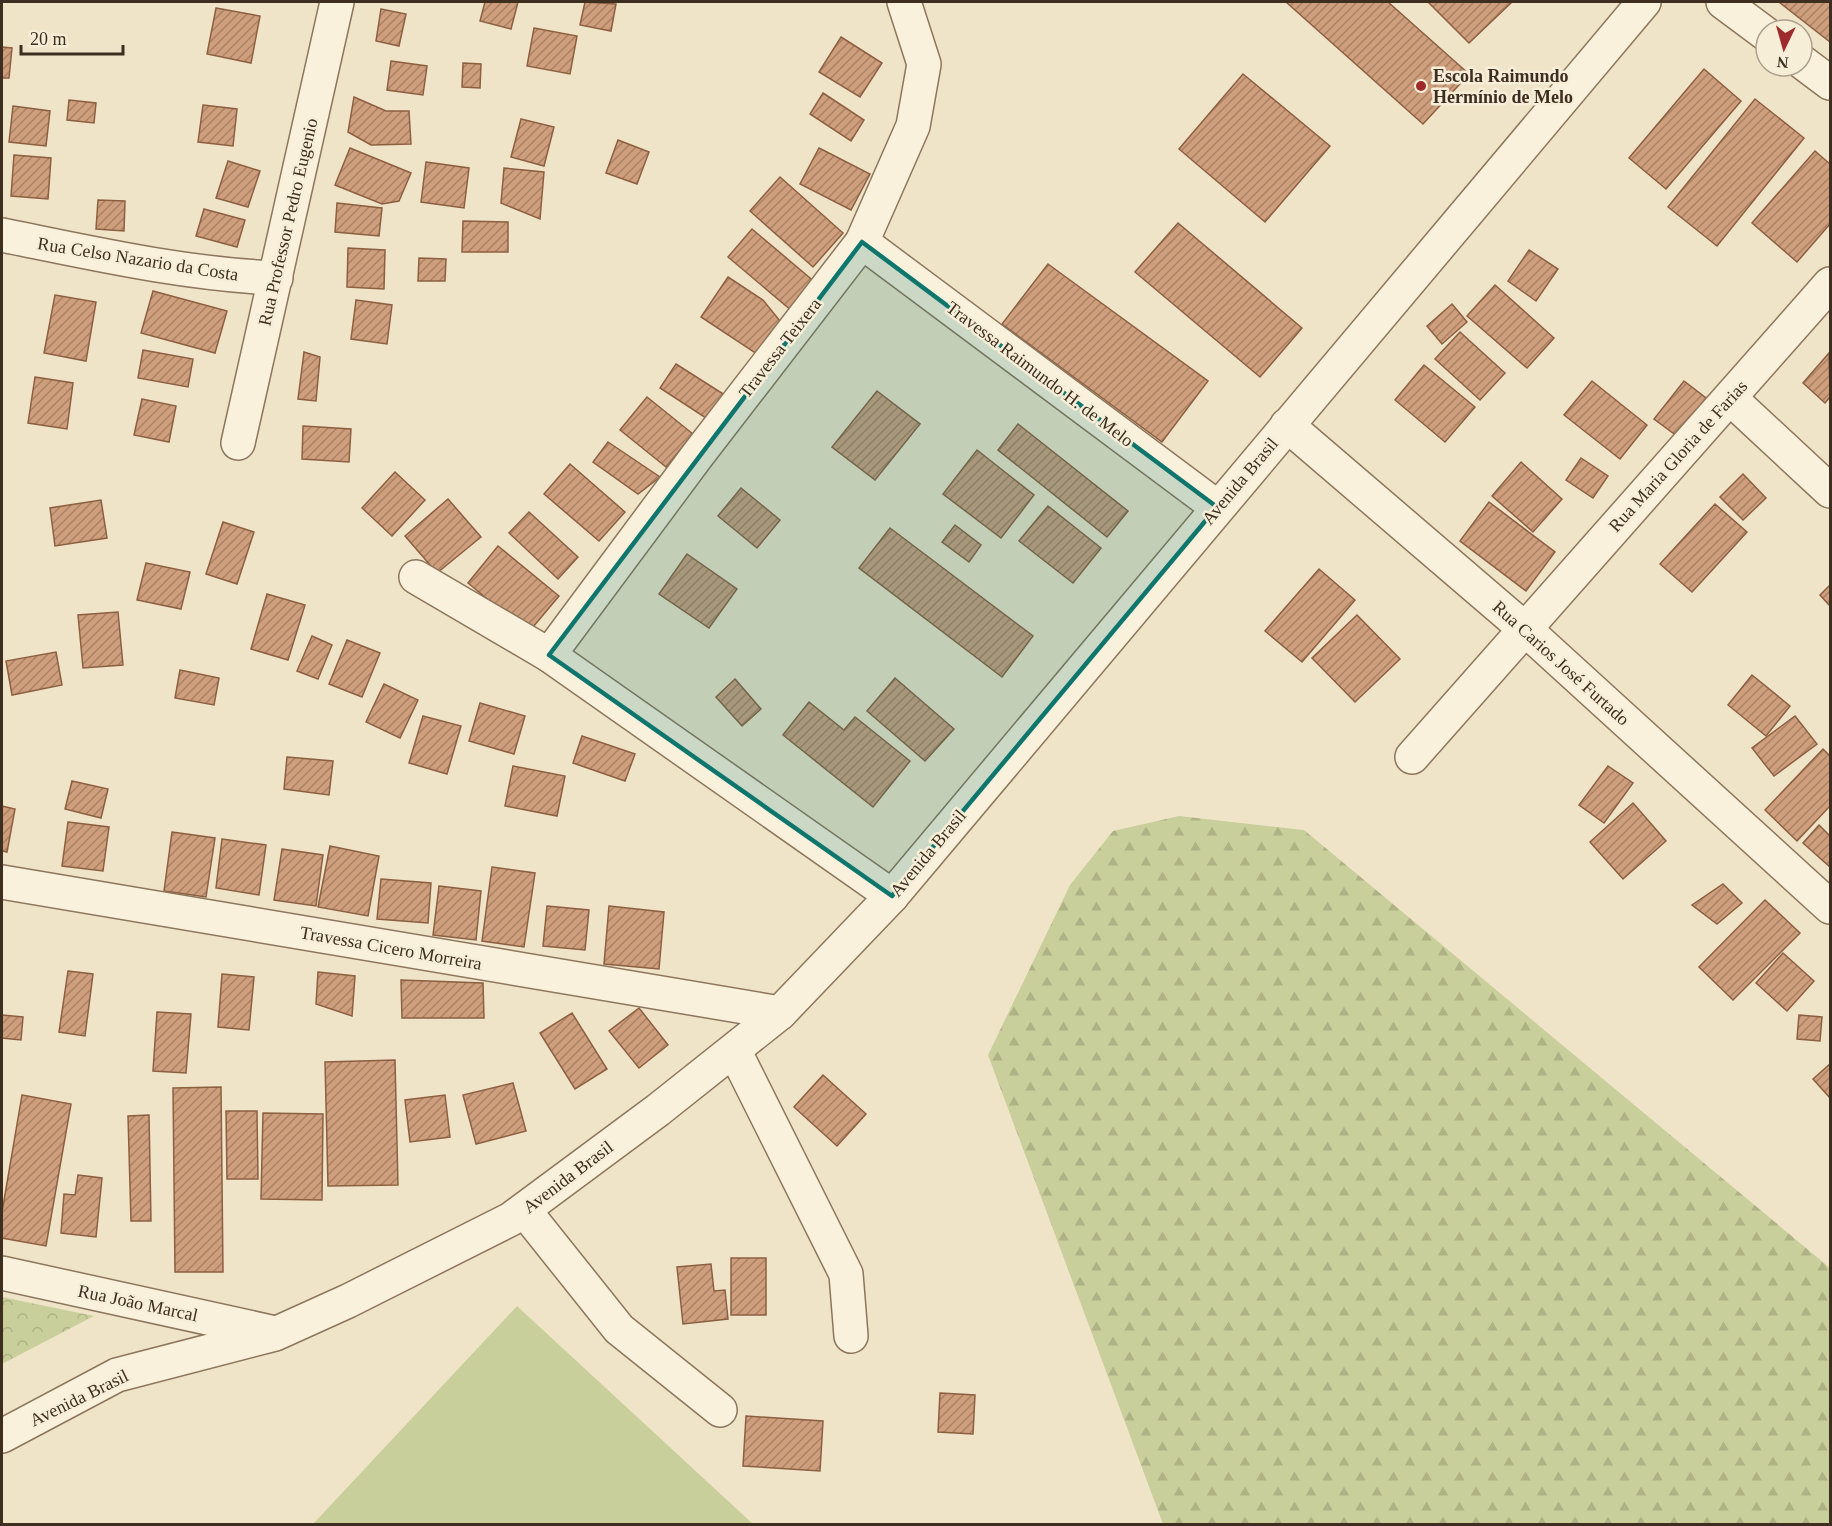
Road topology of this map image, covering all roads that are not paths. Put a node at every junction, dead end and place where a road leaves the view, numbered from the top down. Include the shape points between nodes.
1 (337, 2) edge
2 (1644, 2) edge
3 (1723, 2) edge
4 (905, 4) edge
5 (1754, 25) edge
6 (1814, 71) edge
7 (1830, 83) edge
8 (2, 235) edge
9 (862, 242) junction
10 (276, 278) junction
11 (1830, 284) edge
12 (1730, 398) junction
13 (1287, 425) junction
14 (238, 443) dead end
15 (1830, 491) edge
16 (1217, 507) junction
17 (416, 577) dead end
18 (1525, 629) junction
19 (549, 655) junction
20 (1412, 757) dead end
21 (2, 882) edge
22 (892, 896) junction
23 (1830, 907) edge
24 (780, 1013) junction
25 (734, 1050) junction
26 (524, 1210) junction
27 (2, 1273) edge
28 (275, 1334) junction
29 (851, 1336) dead end
30 (720, 1410) dead end
31 (2, 1436) edge

1 - 10 street, Rua Professor Pedro Eugenio
2 - 13 street, Avenida Brasil
3 - 5 street
4 - 9 street, Travessa Teixera via 924,64 913,126
6 - 7 street
8 - 10 street, Rua Celso Nazario da Costa via 157,265
9 - 16 street, Travessa Raimundo H. de Melo
9 - 19 street, Travessa Teixera
10 - 14 street, Rua Professor Pedro Eugenio
11 - 12 street, Rua Maria Gloria de Farias
12 - 15 street
12 - 18 street, Rua Maria Gloria de Farias
13 - 16 street, Avenida Brasil
13 - 18 street, Rua Carios José Furtado
16 - 22 street, Avenida Brasil
17 - 19 street
18 - 20 street, Rua Maria Gloria de Farias
18 - 23 street, Rua Carios José Furtado
19 - 22 street
21 - 24 street, Travessa Cicero Morreira
22 - 24 street, Avenida Brasil
24 - 25 street, Avenida Brasil
25 - 26 street, Avenida Brasil
25 - 29 street via 846,1274
26 - 28 street, Avenida Brasil via 348,1301
26 - 30 street via 619,1329
27 - 28 street, Rua João Marcal
28 - 31 street, Avenida Brasil via 117,1375

